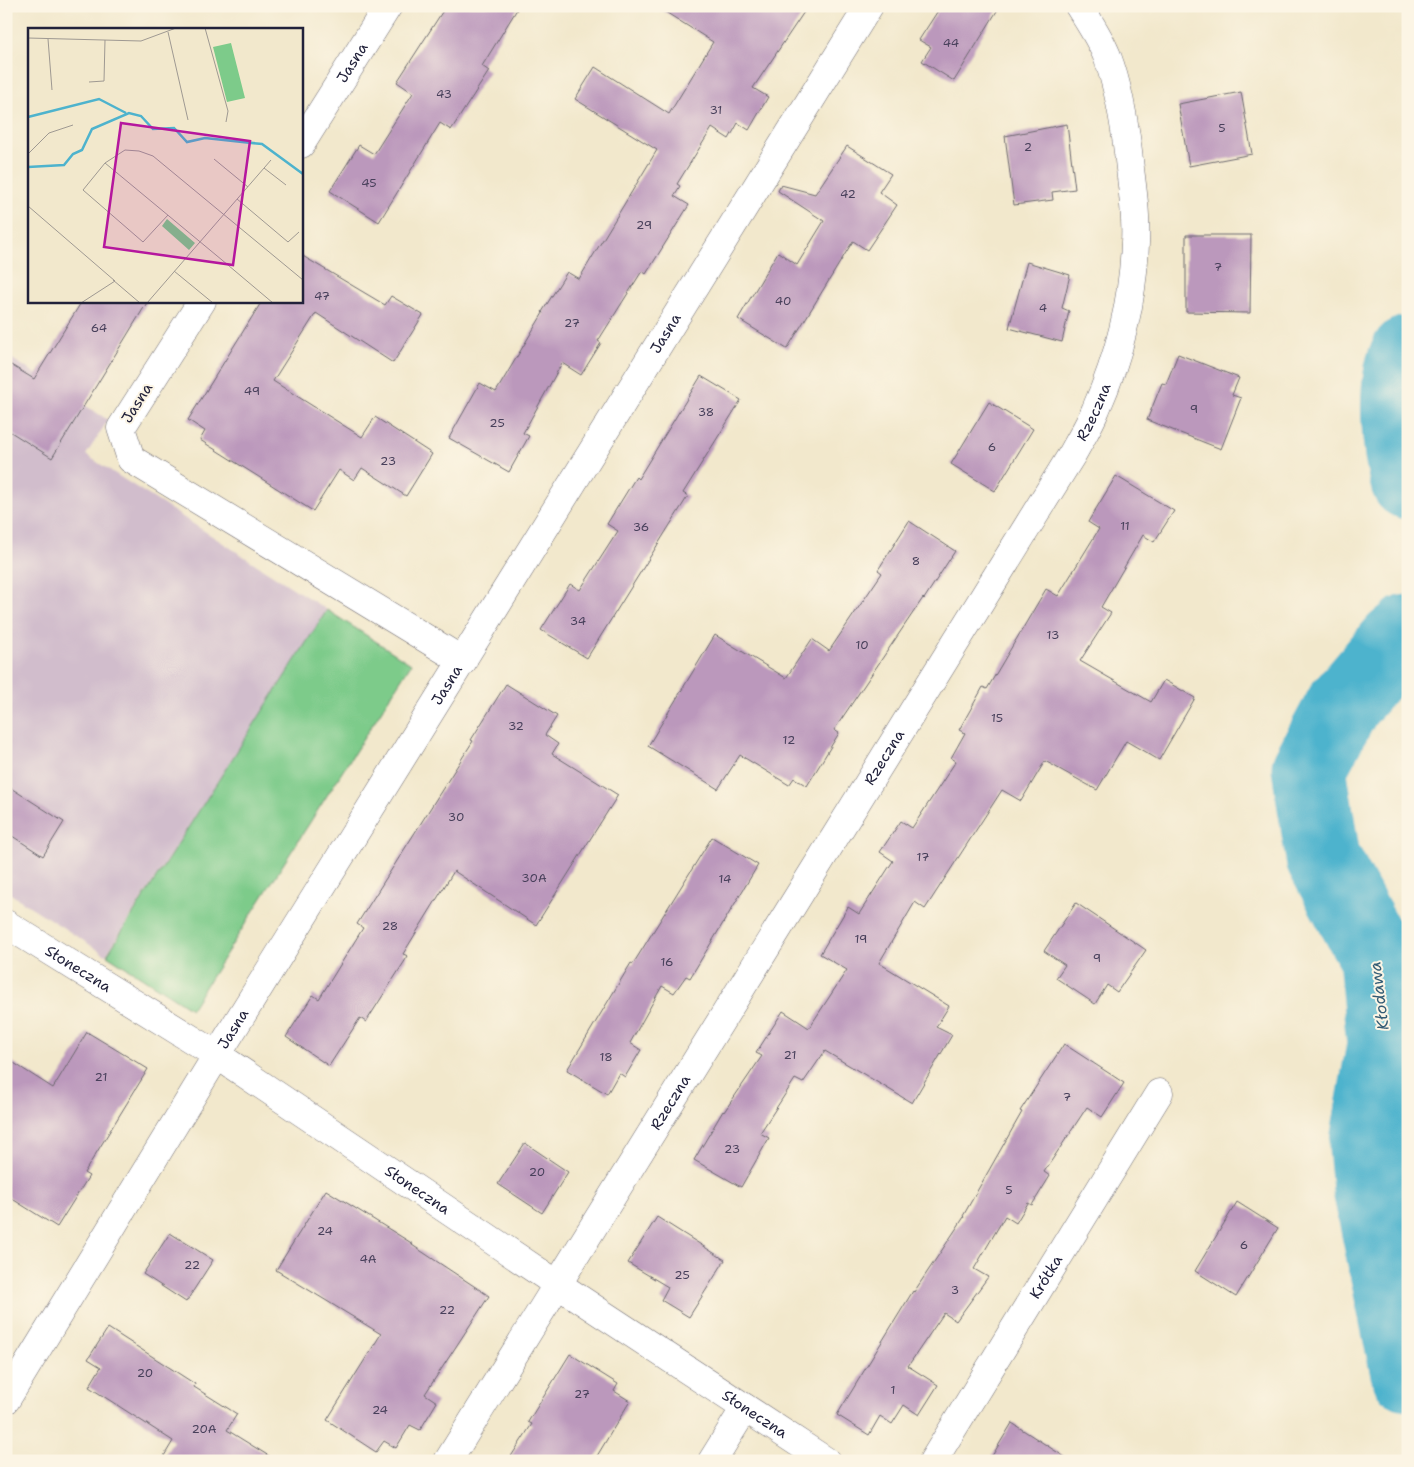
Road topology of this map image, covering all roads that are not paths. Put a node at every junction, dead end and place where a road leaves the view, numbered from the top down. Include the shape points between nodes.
1 (388, 6) edge
2 (869, 6) edge
3 (1079, 6) edge
4 (302, 142) edge
5 (201, 302) edge
6 (463, 661) junction
7 (6, 924) edge
8 (217, 1055) junction
9 (1159, 1093) dead end
10 (557, 1284) junction
11 (6, 1400) edge
12 (745, 1408) junction
13 (448, 1461) edge
14 (712, 1461) edge
15 (826, 1461) edge
16 (933, 1461) edge

1 - 4 street, Jasna
2 - 6 street, Jasna
3 - 10 street, Rzeczna via 1106,55 1116,86 1127,144 1136,242 1131,292 1119,346 1096,410 1073,453
5 - 6 street, Jasna via 121,428 131,459
6 - 8 street, Jasna
7 - 8 street, Słoneczna
8 - 10 street, Słoneczna
8 - 11 street, Jasna
9 - 16 street, Krótka
10 - 12 street, Słoneczna
10 - 13 street, Rzeczna
12 - 14 street
12 - 15 street, Słoneczna

